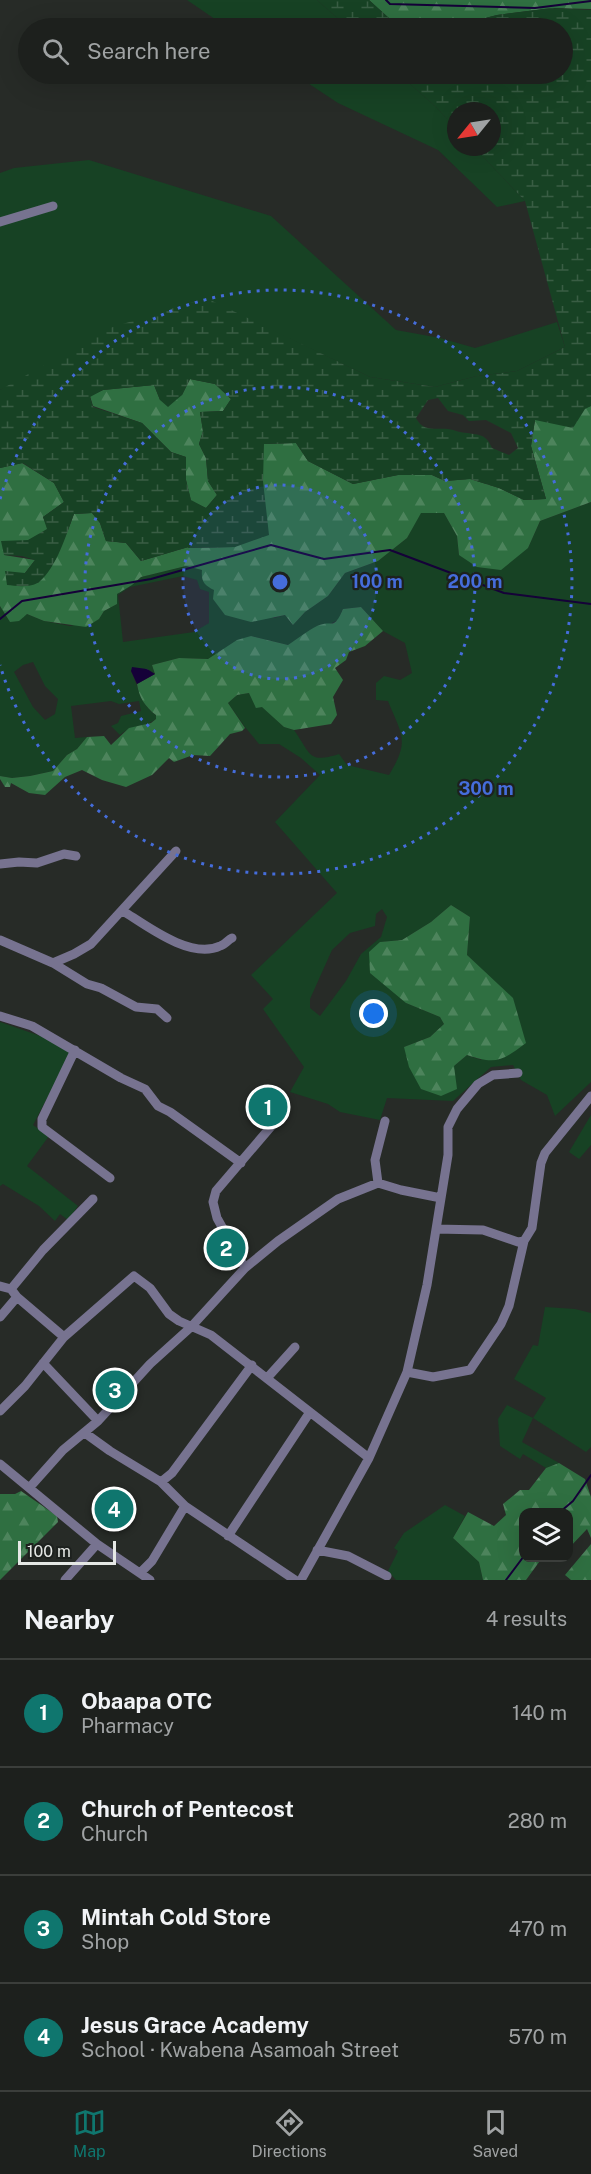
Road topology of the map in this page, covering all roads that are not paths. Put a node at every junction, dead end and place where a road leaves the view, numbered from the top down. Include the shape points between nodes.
1 (53, 206) dead end
2 (0, 222) edge
3 (176, 851) dead end
4 (76, 856) dead end
5 (0, 864) edge
6 (123, 911) junction
7 (232, 938) dead end
8 (0, 940) edge
9 (53, 963) junction
10 (0, 1016) edge
11 (167, 1018) dead end
12 (75, 1050) junction
13 (518, 1073) dead end
14 (591, 1096) edge
15 (280, 1116) dead end
16 (385, 1121) dead end
17 (241, 1163) junction
18 (110, 1178) dead end
19 (378, 1183) junction
20 (441, 1198) junction
21 (93, 1199) dead end
22 (436, 1228) junction
23 (524, 1241) junction
24 (245, 1268) junction
25 (0, 1286) edge
26 (14, 1293) junction
27 (0, 1317) edge
28 (191, 1327) junction
29 (64, 1337) junction
30 (296, 1347) dead end
31 (42, 1364) junction
32 (252, 1365) junction
33 (407, 1372) junction
34 (268, 1377) junction
35 (0, 1411) edge
36 (310, 1412) junction
37 (98, 1421) junction
38 (85, 1433) junction
39 (369, 1458) junction
40 (0, 1464) edge
41 (161, 1482) junction
42 (30, 1487) junction
43 (185, 1506) junction
44 (228, 1536) junction
45 (97, 1544) junction
46 (318, 1550) junction
47 (140, 1574) junction
48 (387, 1576) dead end
49 (65, 1580) edge
50 (150, 1580) edge
51 (295, 1580) edge
52 (301, 1580) edge

1 - 2 street
3 - 6 street
4 - 5 street via 64,854 37,863
6 - 7 street via 186,946 206,949
6 - 9 street via 91,944
8 - 9 street
9 - 11 street via 87,984 136,1007 157,1009
10 - 12 street via 32,1026
12 - 17 street via 145,1089 158,1106
12 - 18 street via 42,1119 42,1127
13 - 20 street via 494,1075 478,1084 457,1109 448,1127
14 - 23 street via 544,1153 532,1228
15 - 17 street
16 - 19 street via 375,1160
17 - 24 street via 216,1191 213,1202 217,1218
19 - 20 street
19 - 24 street via 338,1200
20 - 22 street
21 - 26 street via 43,1250
22 - 23 street via 483,1230
22 - 33 street
23 - 33 street via 510,1306 470,1370 433,1377
24 - 28 street
25 - 26 street
26 - 27 street
26 - 29 street
28 - 29 street via 170,1314 150,1288 134,1276
28 - 32 street via 212,1335
28 - 37 street via 150,1364
29 - 31 street
30 - 34 street
31 - 35 street
31 - 37 street
32 - 34 street
32 - 41 street via 172,1473
33 - 39 street
34 - 36 street
36 - 39 street
36 - 44 street
37 - 38 street
38 - 41 street
38 - 42 street via 63,1449
39 - 46 street
40 - 42 street
41 - 43 street
42 - 45 street
43 - 44 street
43 - 47 street
44 - 51 street
45 - 47 street
45 - 49 street
46 - 48 street via 348,1556
46 - 52 street
47 - 50 street

